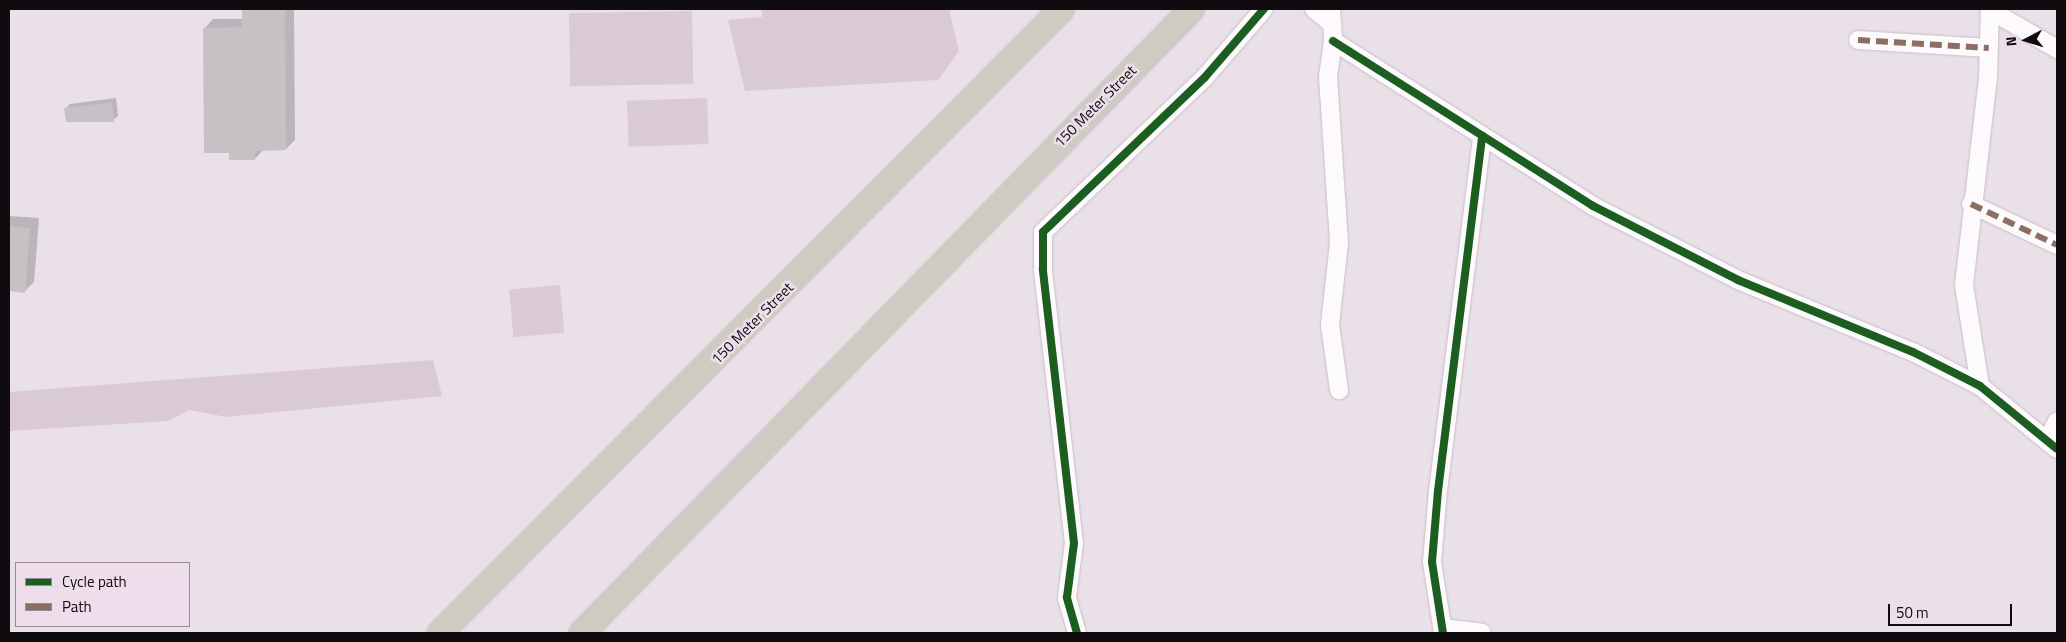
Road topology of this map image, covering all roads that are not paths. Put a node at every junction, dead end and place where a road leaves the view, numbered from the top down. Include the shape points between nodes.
1 (1061, 9) edge
2 (1191, 9) edge
3 (1264, 9) edge
4 (1314, 9) edge
5 (1990, 9) edge
6 (1330, 16) edge
7 (1858, 40) dead end
8 (1333, 41) junction
9 (1989, 48) junction
10 (2057, 49) edge
11 (1482, 136) junction
12 (1971, 204) junction
13 (2057, 246) edge
14 (1980, 386) junction
15 (1339, 390) dead end
16 (2057, 421) edge
17 (2052, 445) edge
18 (703, 503) junction
19 (1443, 631) edge
20 (439, 633) edge
21 (581, 633) edge
22 (599, 633) edge
23 (1077, 633) edge
24 (1482, 633) edge

1 - 20 highway, 150 Meter Street
2 - 18 highway, 150 Meter Street
3 - 23 street via 1205,77 1043,232 1043,269 1074,543 1067,597
4 - 6 street
5 - 9 street
5 - 10 street
6 - 8 street
7 - 9 street
8 - 11 street
8 - 15 street via 1328,77 1339,243 1330,325
9 - 12 street
11 - 14 street via 1593,206 1738,280 1913,352
11 - 19 street via 1432,562
12 - 13 street
12 - 14 street via 1964,285
14 - 17 street
16 - 17 street
18 - 21 highway, 150 Meter Street
18 - 22 highway
19 - 24 street

